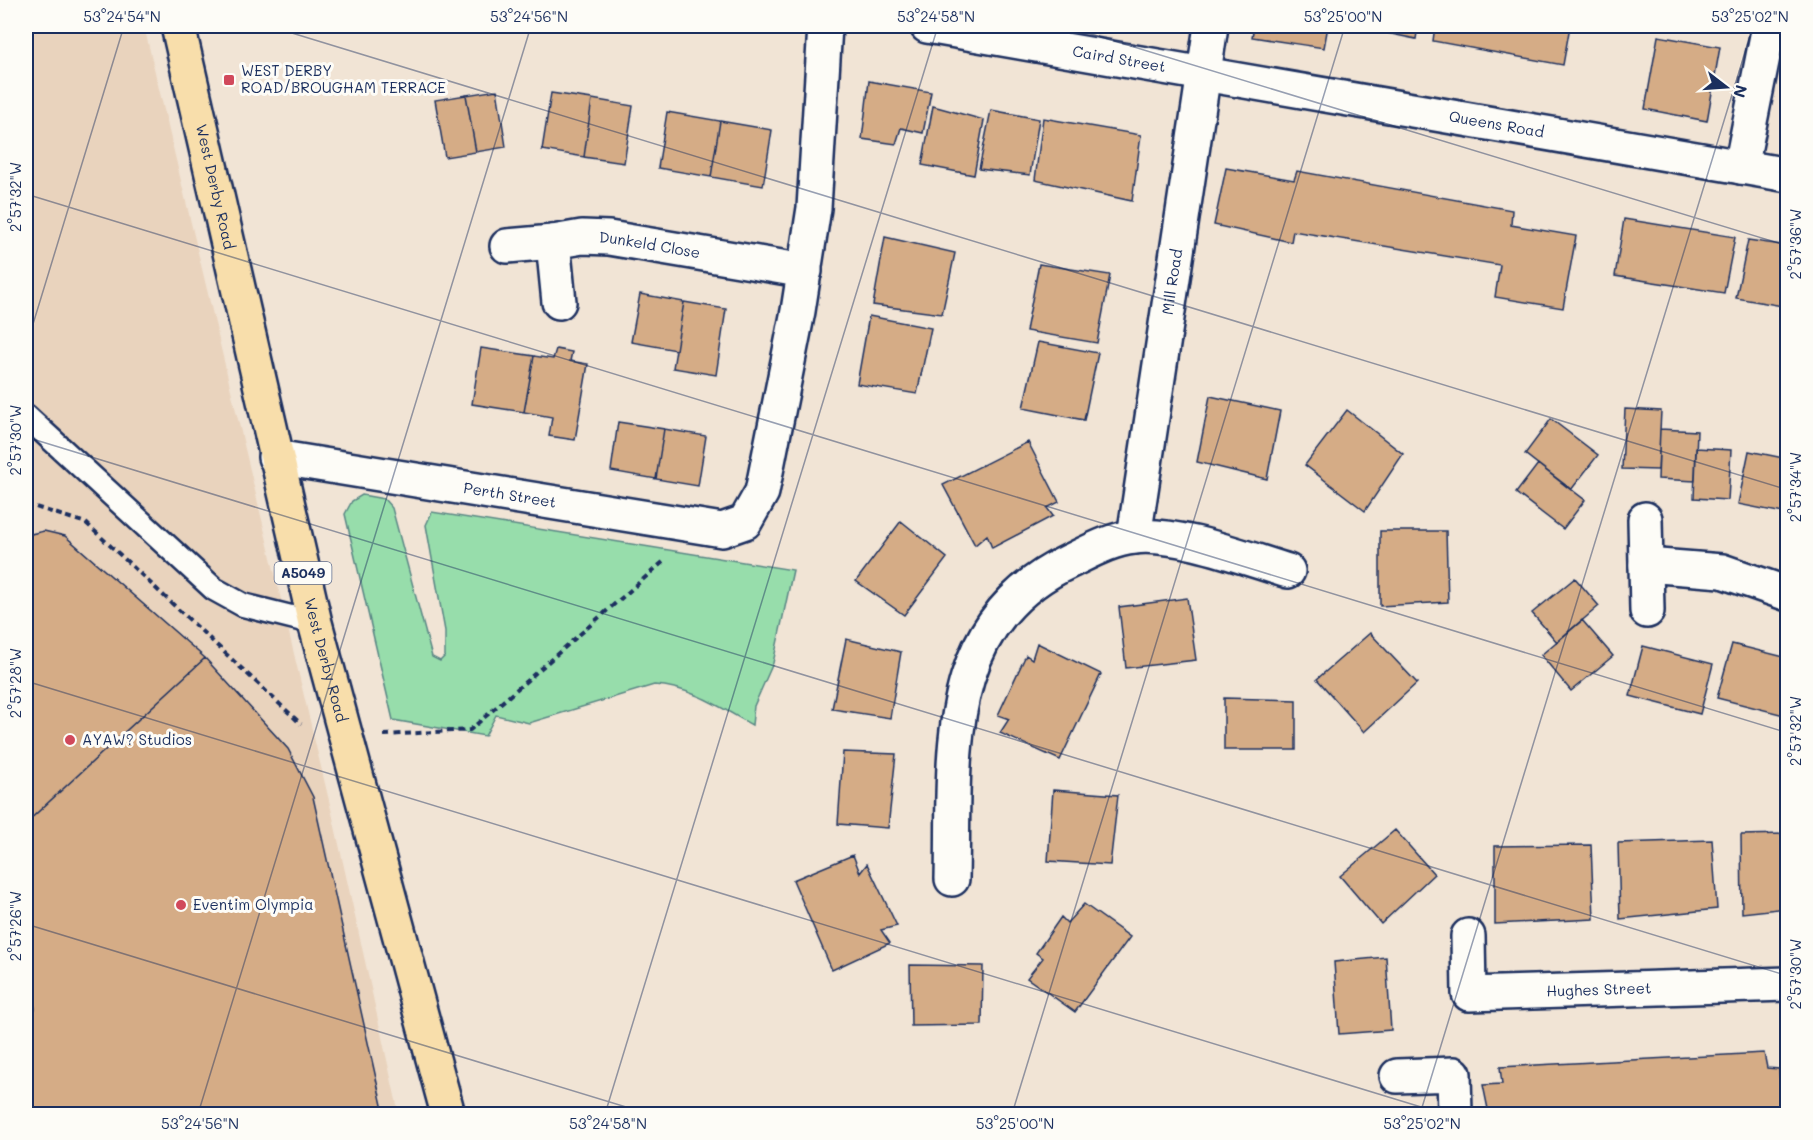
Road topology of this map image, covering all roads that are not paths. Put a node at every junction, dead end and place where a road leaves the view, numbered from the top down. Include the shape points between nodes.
1 (178, 26) edge
2 (825, 26) edge
3 (927, 26) edge
4 (1211, 26) edge
5 (1769, 26) edge
6 (1204, 72) junction
7 (1742, 167) junction
8 (1788, 175) edge
9 (553, 242) junction
10 (507, 246) dead end
11 (805, 271) junction
12 (559, 303) dead end
13 (26, 416) edge
14 (275, 457) junction
15 (1645, 519) dead end
16 (1134, 537) junction
17 (1646, 565) junction
18 (1288, 571) dead end
19 (1788, 594) edge
20 (1647, 611) dead end
21 (315, 623) junction
22 (952, 879) dead end
23 (1468, 936) dead end
24 (1788, 984) edge
25 (1397, 1076) dead end
26 (448, 1114) edge
27 (1455, 1114) edge

1 - 14 highway, West Derby Road / A5049
2 - 11 street
3 - 6 street, Caird Street
4 - 6 street, Mill Road
5 - 7 street
6 - 7 street, Queens Road
6 - 16 street, Mill Road
7 - 8 street, Queens Road
9 - 10 street, Dunkeld Close
9 - 11 street, Dunkeld Close via 609,238
9 - 12 street
11 - 14 street, Perth Street via 762,492 745,522 722,530
13 - 21 lane via 214,589 243,605
14 - 21 highway, West Derby Road / A5049
15 - 17 street
16 - 18 street via 1180,541
16 - 22 street via 1096,549 1032,583 1008,604 987,633 961,697 955,748
17 - 19 street via 1722,571
17 - 20 street
21 - 26 highway, West Derby Road / A5049
23 - 24 street, Hughes Street via 1469,994
25 - 27 street via 1454,1074

